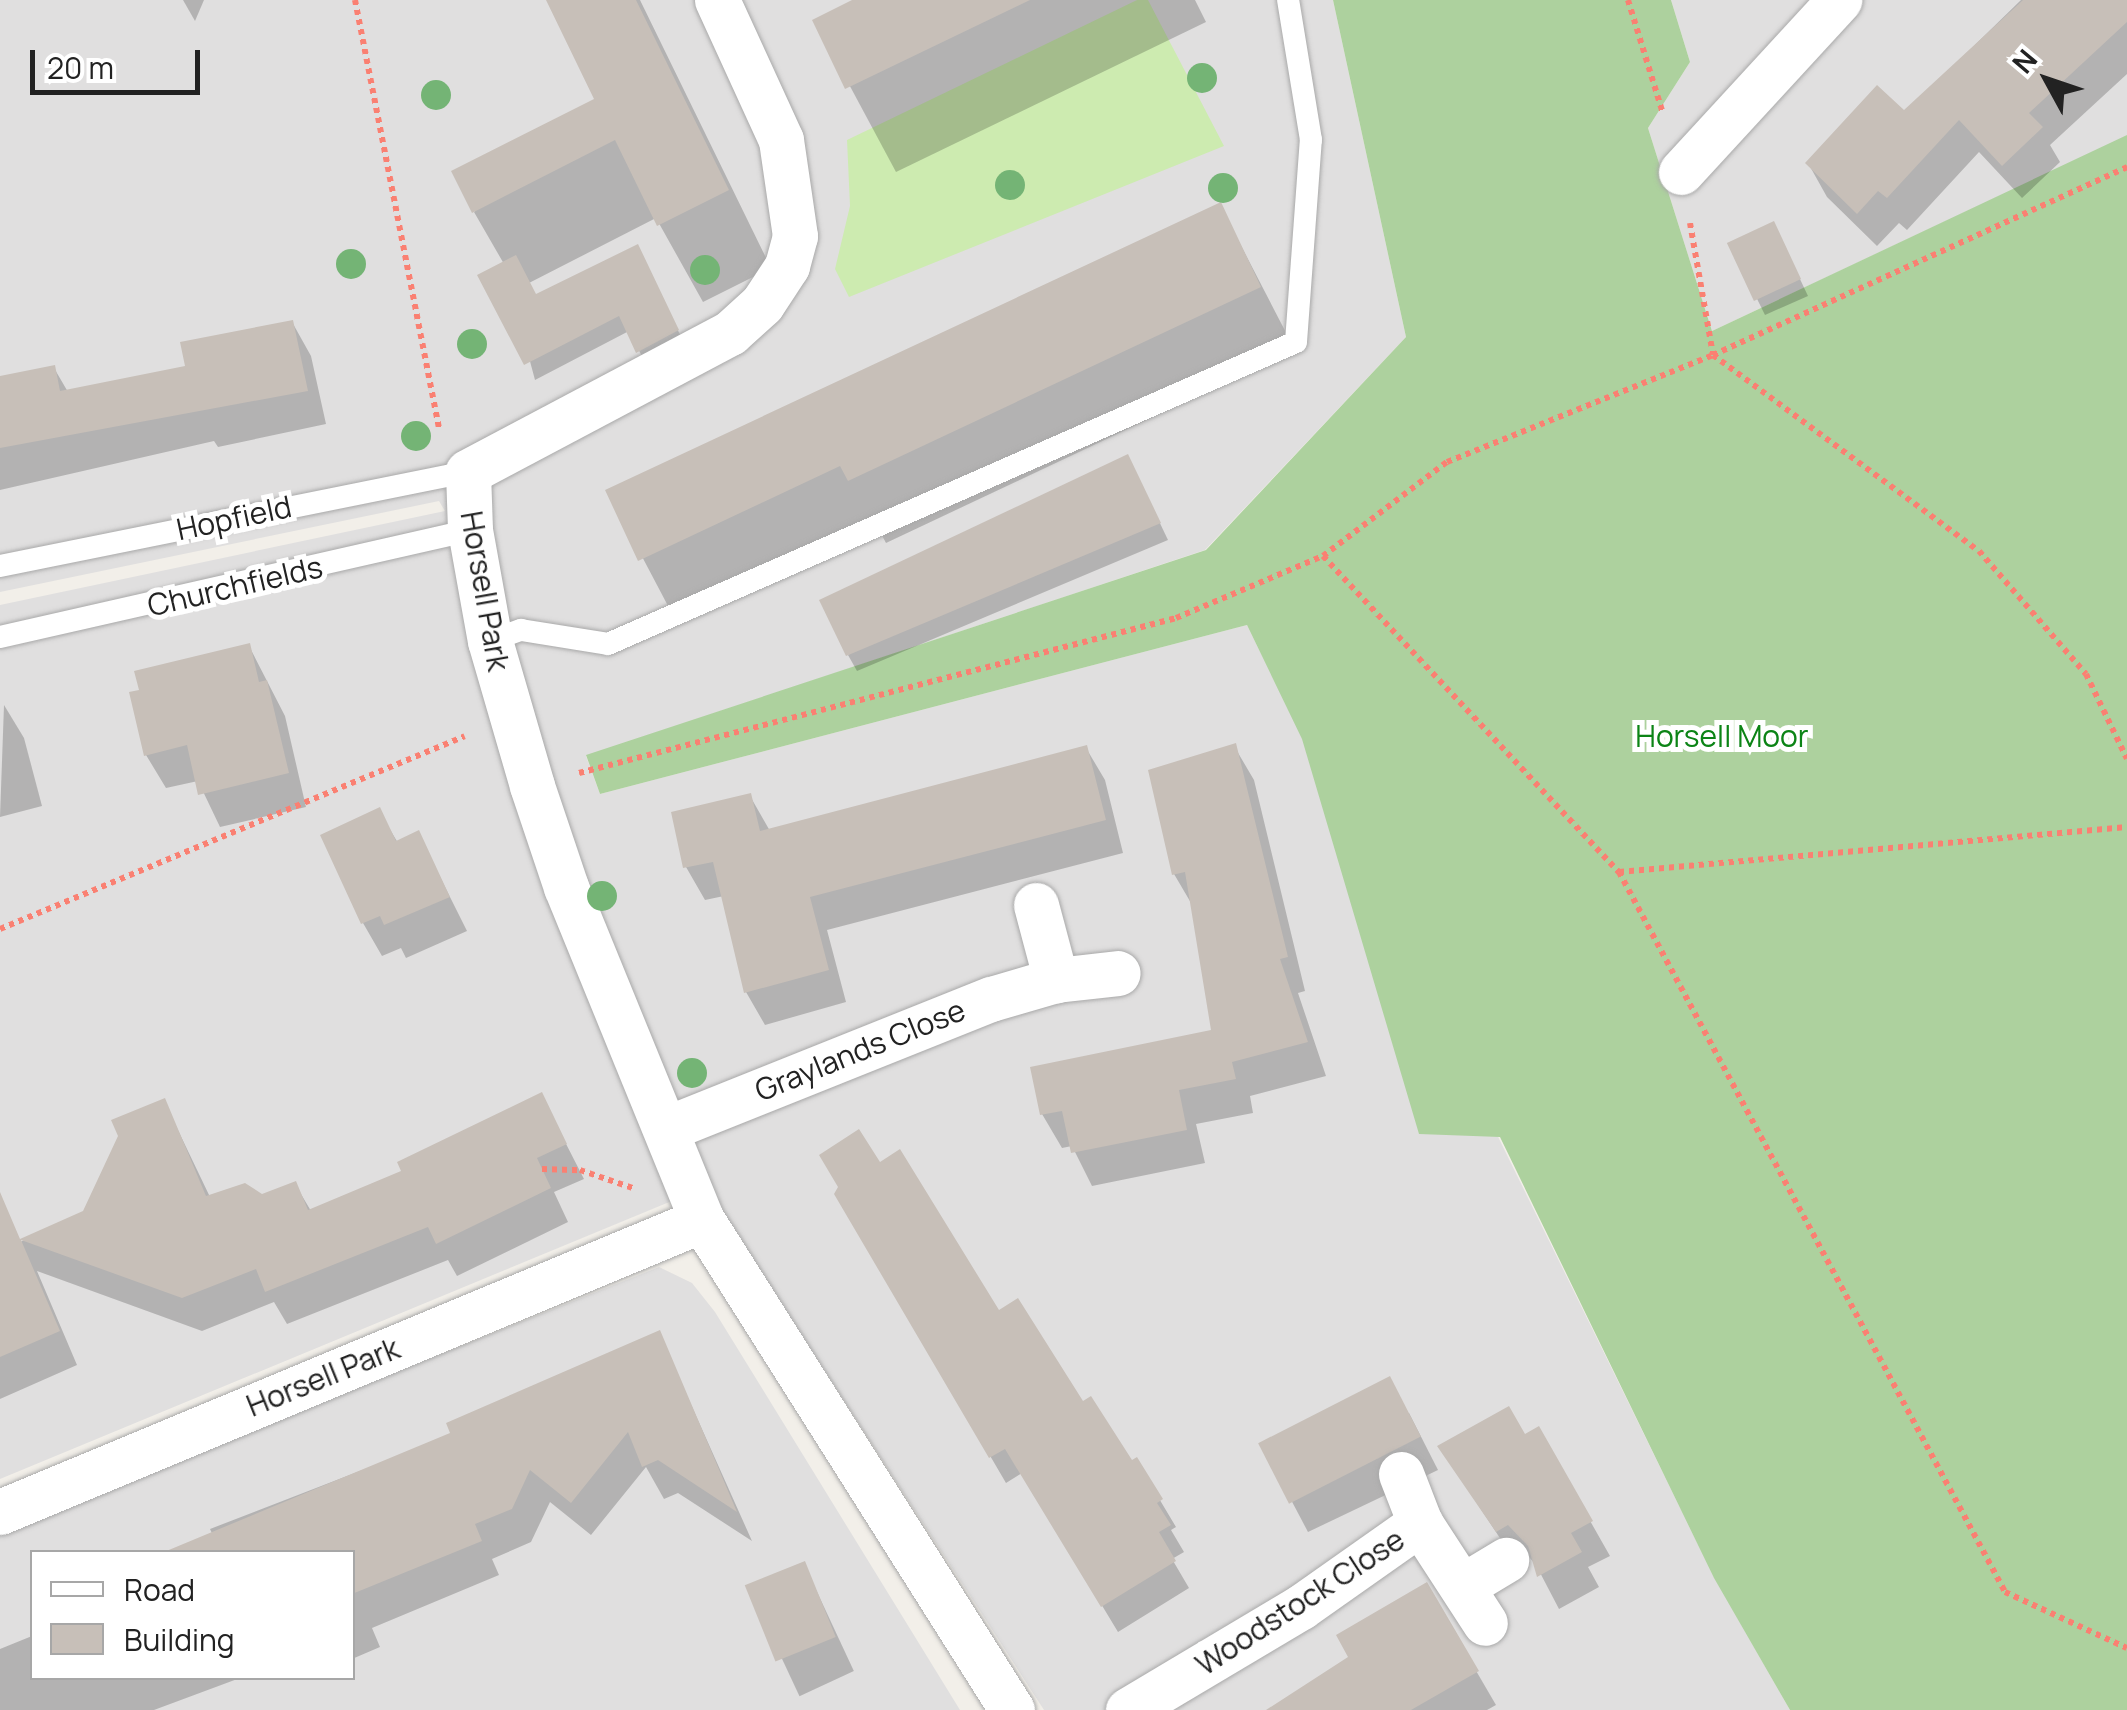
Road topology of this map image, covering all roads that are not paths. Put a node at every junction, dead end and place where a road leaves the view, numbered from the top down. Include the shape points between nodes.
1 (717, 0) edge
2 (1288, 0) edge
3 (1839, 0) edge
4 (1681, 172) dead end
5 (458, 473) junction
6 (470, 530) junction
7 (0, 566) edge
8 (0, 637) edge
9 (490, 642) junction
10 (1036, 905) dead end
11 (1118, 973) dead end
12 (1056, 980) junction
13 (668, 1128) junction
14 (702, 1220) junction
15 (1401, 1474) dead end
16 (0, 1512) edge
17 (1420, 1522) junction
18 (1506, 1560) dead end
19 (1012, 1710) edge
20 (1128, 1710) edge

1 - 5 street, Horsell Park via 780,140 795,236 787,266 762,304 730,333
2 - 9 lane via 1311,140 1296,342 608,644 521,630
3 - 4 street
5 - 6 street, Horsell Park
5 - 7 lane, Hopfield
6 - 8 lane, Churchfields
6 - 9 street, Horsell Park
9 - 13 street, Horsell Park via 566,887
10 - 12 street
11 - 12 street, Graylands Close
12 - 13 street, Graylands Close via 885,1038
13 - 14 street, Horsell Park
14 - 16 street, Horsell Park
14 - 19 street, Horsell Park
15 - 17 street, Woodstock Close
17 - 18 street, Woodstock Close via 1475,1604
17 - 20 street, Woodstock Close via 1300,1606

